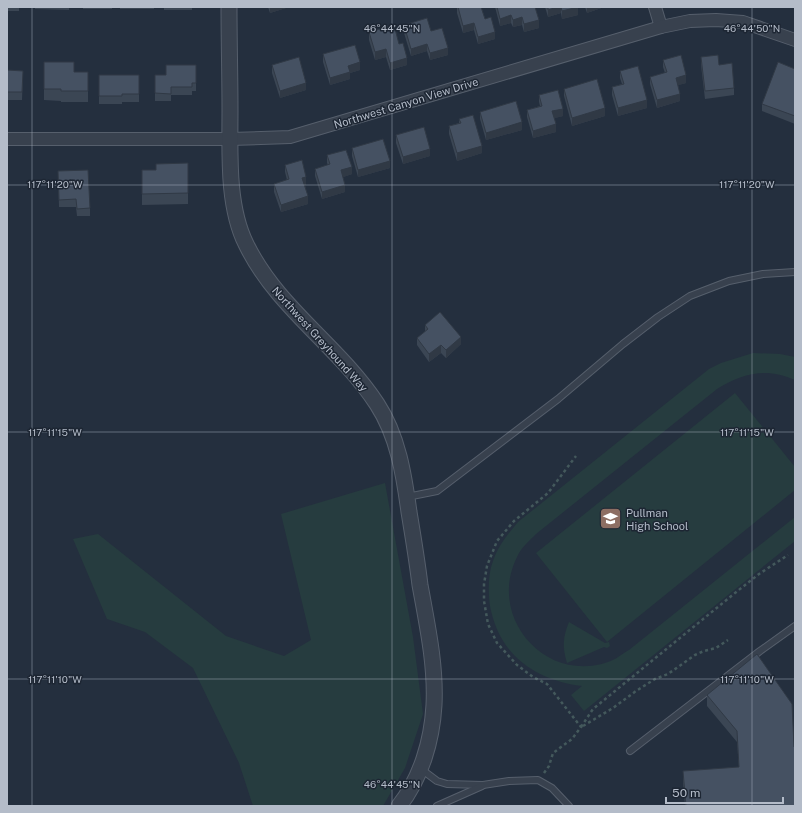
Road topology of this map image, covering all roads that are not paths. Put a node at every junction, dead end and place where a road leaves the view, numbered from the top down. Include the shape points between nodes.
1 (229, 7) edge
2 (655, 7) edge
3 (661, 27) junction
4 (795, 40) edge
5 (7, 139) edge
6 (230, 139) junction
7 (795, 272) edge
8 (407, 498) junction
9 (795, 626) edge
10 (630, 751) dead end
11 (420, 769) junction
12 (483, 785) junction
13 (399, 806) edge
14 (437, 806) edge
15 (569, 806) edge

1 - 6 street, Northwest Greyhound Way
2 - 3 street
3 - 4 street, Northwest Canyon View Drive via 690,21 743,22
3 - 6 street, Northwest Canyon View Drive via 290,137
5 - 6 street, Northwest Canyon View Drive
6 - 8 street, Northwest Greyhound Way via 232,188 236,214 245,243 282,298 359,379 378,405 394,438
7 - 8 lane via 763,274 728,281 690,296 658,317 558,399 437,491
8 - 11 street, Northwest Greyhound Way via 434,672 431,733
9 - 10 lane
11 - 12 lane via 437,781 447,784
11 - 13 street, Northwest Greyhound Way
12 - 14 lane
12 - 15 lane via 538,780 552,788

